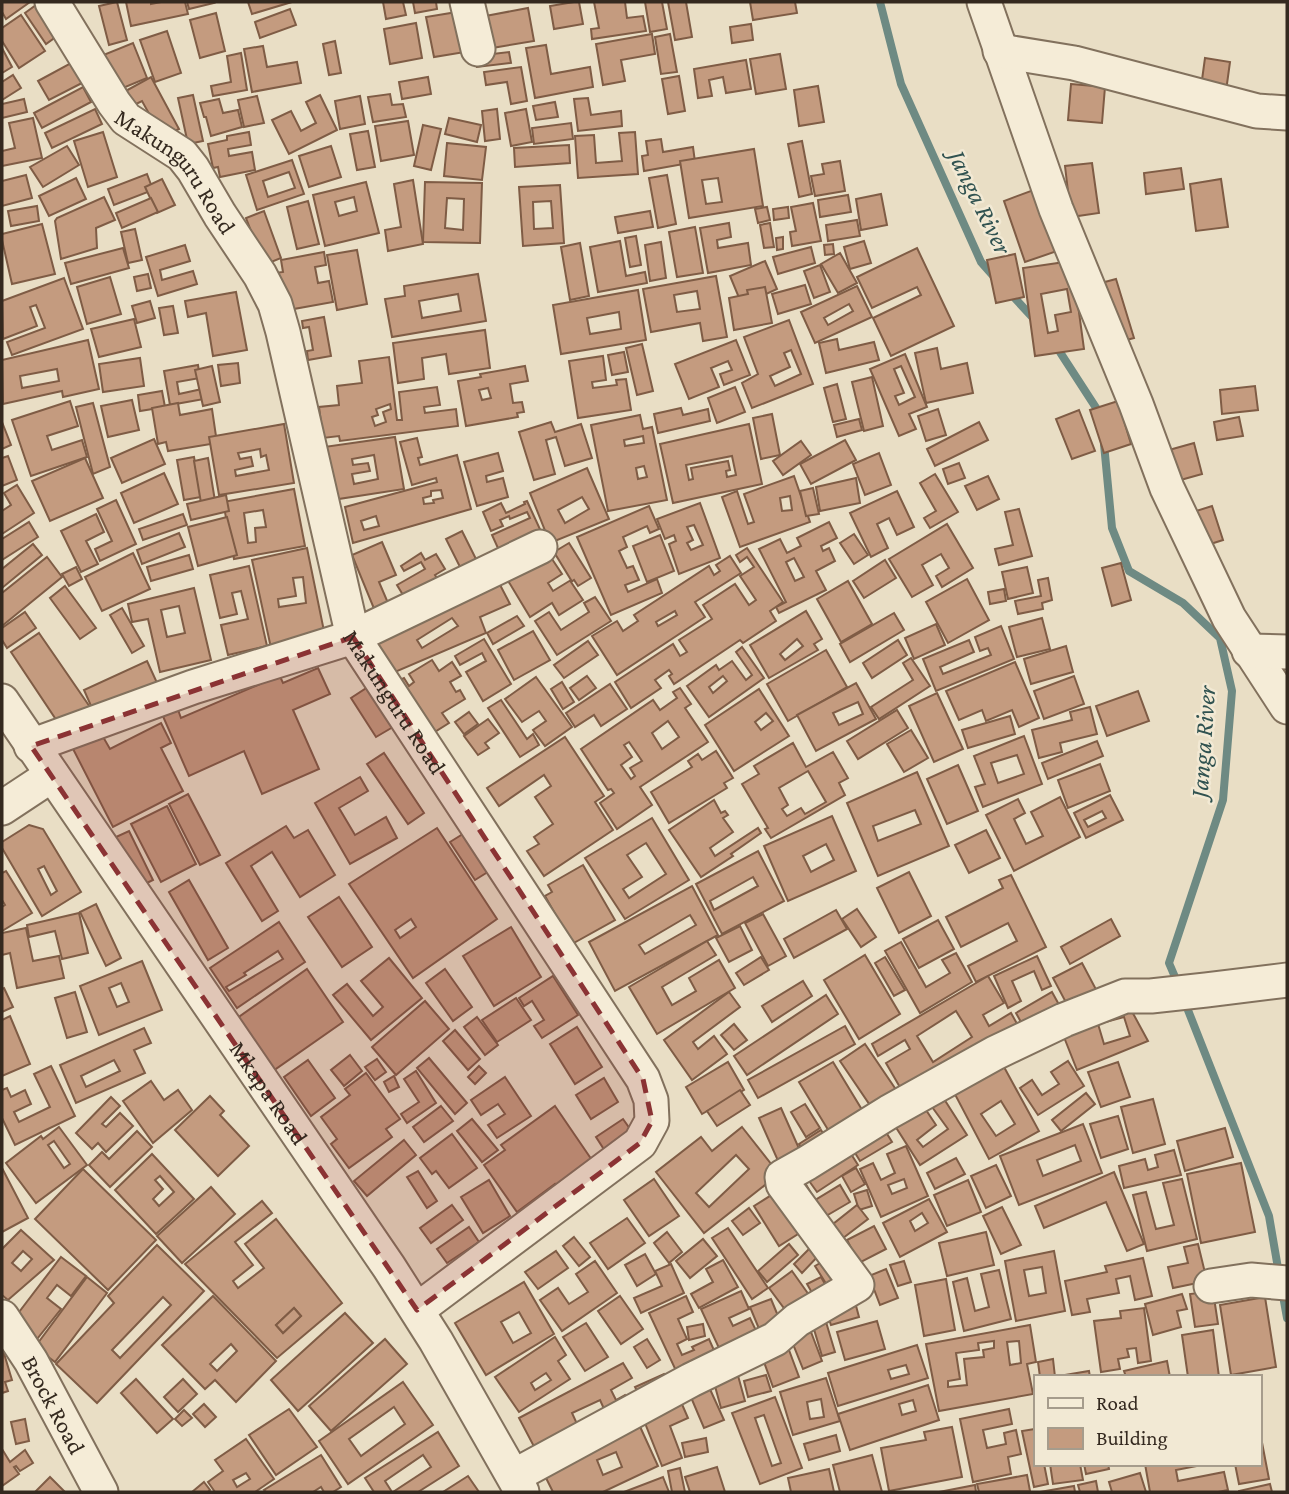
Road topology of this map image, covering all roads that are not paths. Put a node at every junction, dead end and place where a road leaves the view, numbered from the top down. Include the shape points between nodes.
1 (52, 2) edge
2 (467, 2) edge
3 (984, 2) edge
4 (478, 49) dead end
5 (1000, 51) junction
6 (1287, 113) edge
7 (540, 547) dead end
8 (353, 637) junction
9 (1249, 651) junction
10 (1287, 652) edge
11 (2, 701) edge
12 (1287, 707) edge
13 (31, 746) junction
14 (52, 775) junction
15 (2, 808) edge
16 (1287, 980) edge
17 (1287, 1283) edge
18 (1211, 1286) dead end
19 (417, 1310) junction
20 (2, 1317) edge
21 (518, 1484) edge
22 (101, 1492) edge

1 - 8 street, Makunguru Road via 126,119 182,155 193,169 275,304
2 - 4 street
3 - 5 street
5 - 6 street via 1074,63 1257,111
5 - 9 street via 1056,209 1167,488
7 - 8 street
8 - 13 street via 193,687
8 - 19 street, Makunguru Road via 643,1079 651,1100 652,1121 640,1143
9 - 10 street
9 - 12 street
11 - 13 street, Mkapa Road
13 - 14 street, Mkapa Road
14 - 15 street
14 - 19 street, Mkapa Road
16 - 21 street via 1125,996 1007,1047 782,1177 857,1285 797,1320 775,1339 691,1380
17 - 18 street via 1251,1280
19 - 21 street, Mkapa Road
20 - 22 street, Brock Road via 31,1361

